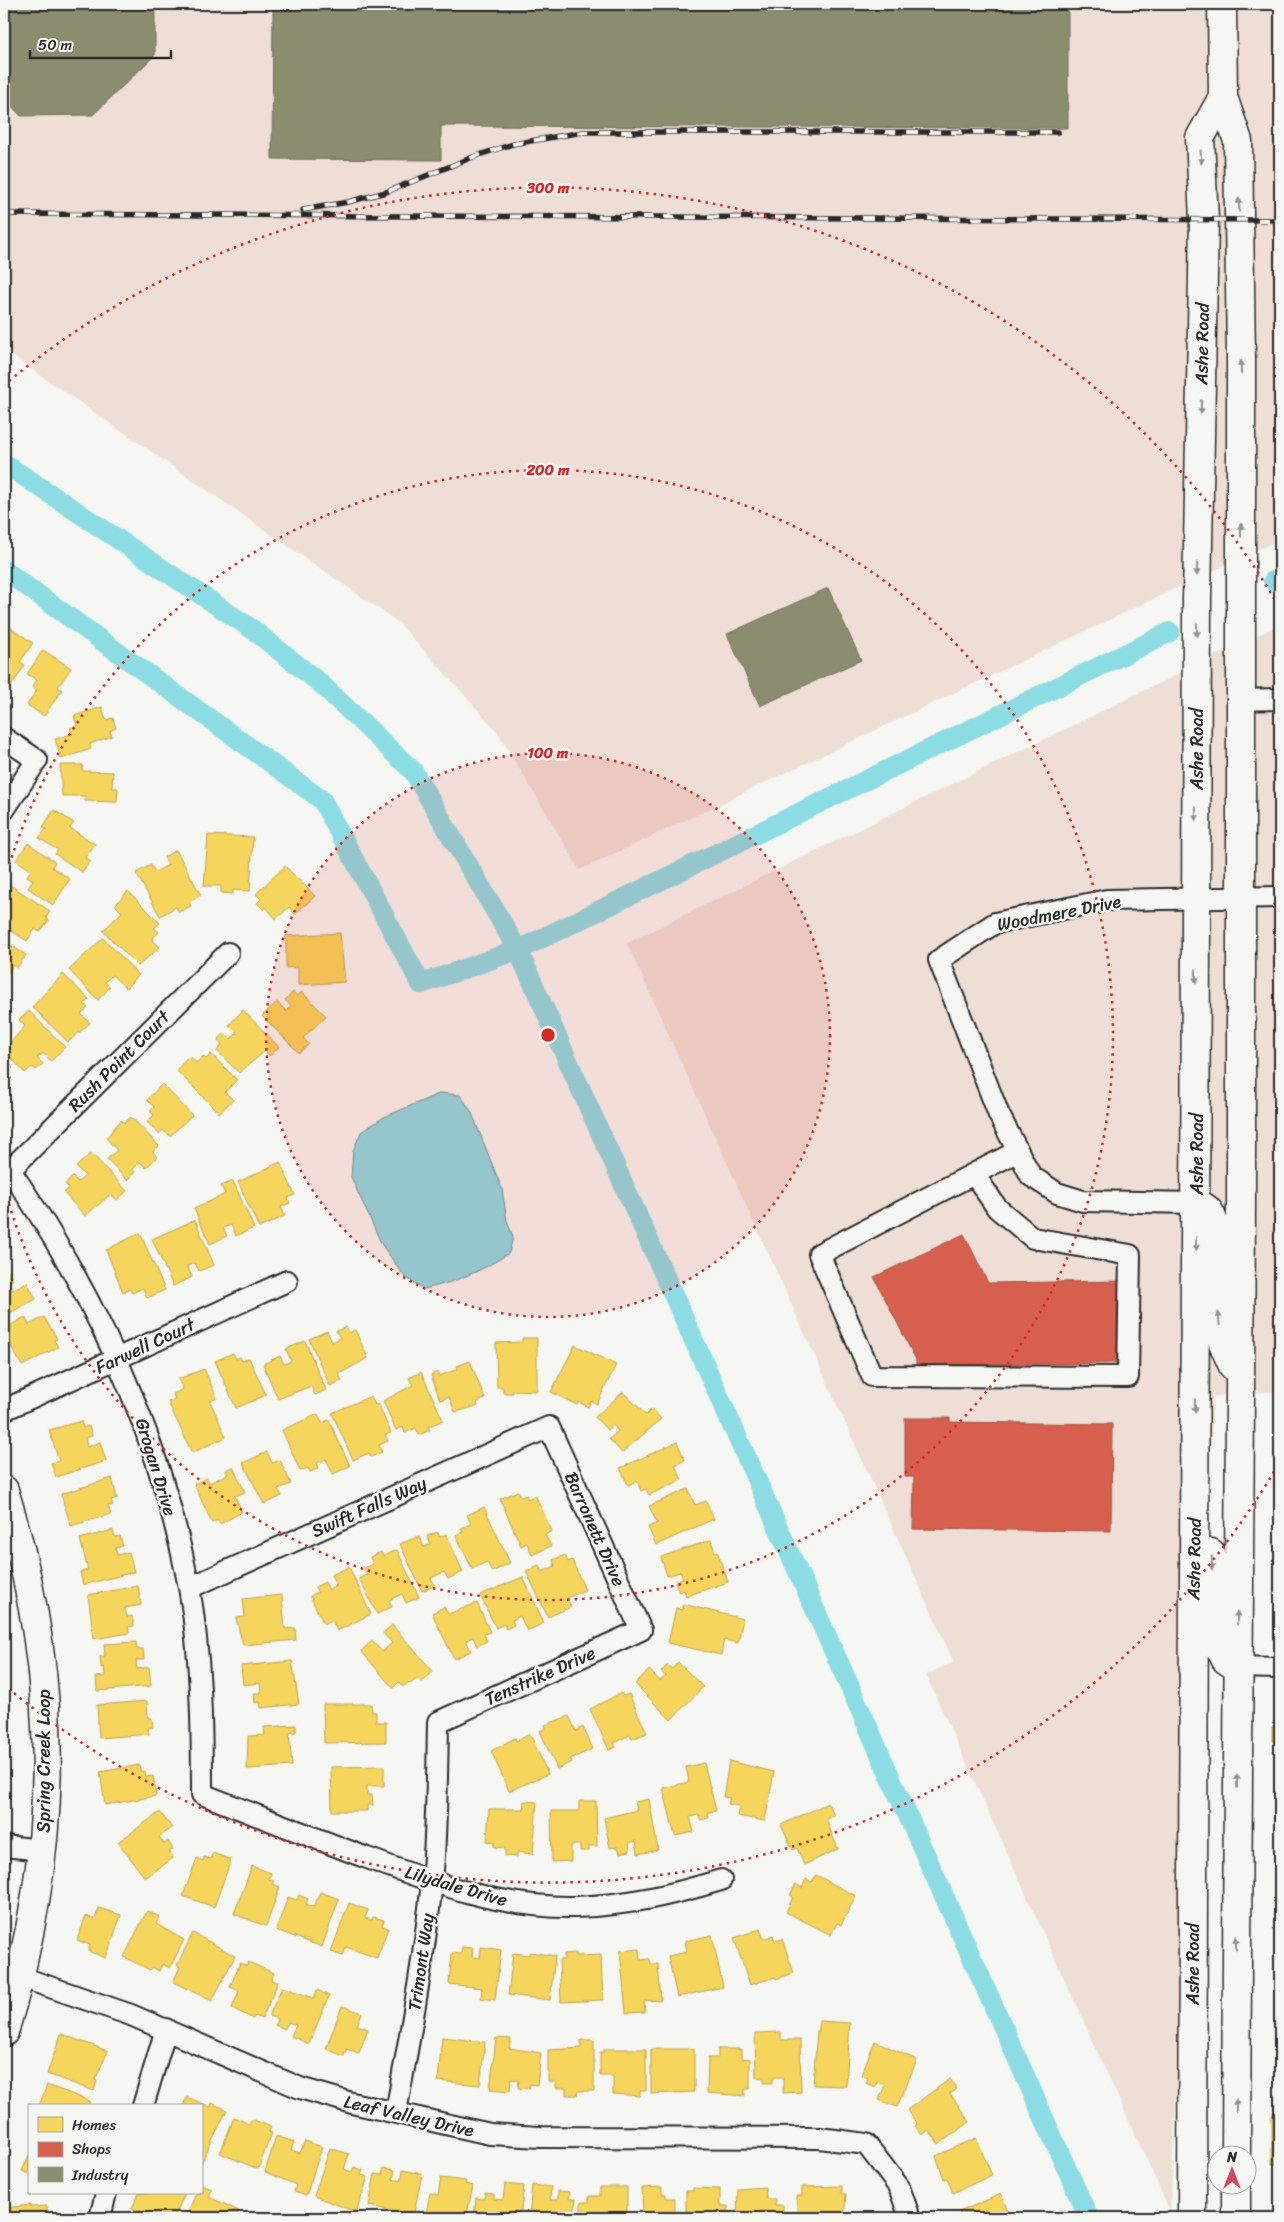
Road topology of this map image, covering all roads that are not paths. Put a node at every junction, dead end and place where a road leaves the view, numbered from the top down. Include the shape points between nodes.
1 (1222, 4) edge
2 (1223, 96) junction
3 (1280, 698) edge
4 (1240, 700) junction
5 (4, 738) edge
6 (4, 810) edge
7 (1196, 897) junction
8 (1240, 897) junction
9 (1280, 897) edge
10 (228, 953) dead end
11 (1018, 1151) junction
12 (10, 1170) joint
13 (974, 1174) junction
14 (1196, 1204) junction
15 (287, 1280) dead end
16 (118, 1358) junction
17 (1239, 1381) junction
18 (4, 1410) edge
19 (549, 1427) joint
20 (1194, 1464) junction
21 (4, 1490) edge
22 (189, 1588) junction
23 (642, 1630) joint
24 (1237, 1667) junction
25 (1280, 1668) edge
26 (438, 1722) joint
27 (202, 1794) joint
28 (4, 1846) edge
29 (44, 1850) junction
30 (721, 1880) dead end
31 (432, 1882) junction
32 (21, 1976) junction
33 (166, 2030) junction
34 (4, 2032) edge
35 (144, 2104) edge
36 (396, 2112) junction
37 (1236, 2144) edge
38 (106, 2194) edge
39 (1236, 2194) edge
40 (100, 2218) edge
41 (910, 2218) edge
42 (1192, 2218) edge
43 (1236, 2218) edge

1 - 2 street, Ashe Road
4 -> 2 street, Ashe Road via 1238,141
2 -> 7 street, Ashe Road via 1200,138 1204,220 1196,600
3 - 4 street
4 - 8 street, Ashe Road
5 - 6 street via 37,760
7 - 8 street, Woodmere Drive
7 - 11 street, Woodmere Drive via 1107,900 995,923 938,960 999,1116
7 -> 14 street, Ashe Road
8 - 9 street, Woodmere Drive
8 - 17 street, Ashe Road
10 - 12 street, Rush Point Court
11 - 13 street
11 - 14 street via 1031,1176 1065,1196 1082,1201
12 - 16 street, Grogan Drive via 71,1264
13 - 13 street via 819,1254 872,1376 1128,1377 1130,1255 1033,1238 997,1208
17 -> 14 street via 1221,1336 1216,1232 1207,1208
14 -> 20 street, Ashe Road
15 - 16 street, Farwell Court
16 - 18 street, Farwell Court
16 - 22 street, Grogan Drive via 155,1458
24 -> 17 street, Ashe Road
19 - 22 street, Swift Falls Way
19 - 23 street, Barronett Drive
20 -> 24 street via 1210,1507 1215,1638 1226,1660
20 - 42 street, Ashe Road
21 - 29 street, Spring Creek Loop via 35,1610 43,1670 48,1730
22 - 27 street, Grogan Drive via 202,1715
23 - 26 street, Tenstrike Drive
24 - 25 street
37 -> 24 street, Ashe Road
26 - 31 street, Trimont Way
27 - 31 street, Lilydale Drive
28 - 29 street
29 - 32 street, Spring Creek Loop
30 - 31 street, Lilydale Drive via 664,1897 575,1907 486,1898
31 - 36 street, Trimont Way via 416,2002
32 - 33 street, Leaf Valley Drive
32 - 34 street, Spring Creek Loop
33 - 35 street
33 - 36 street, Leaf Valley Drive via 300,2088
36 - 41 street, Leaf Valley Drive via 500,2135 820,2138 866,2144 899,2187
38 - 40 street
39 - 43 street

